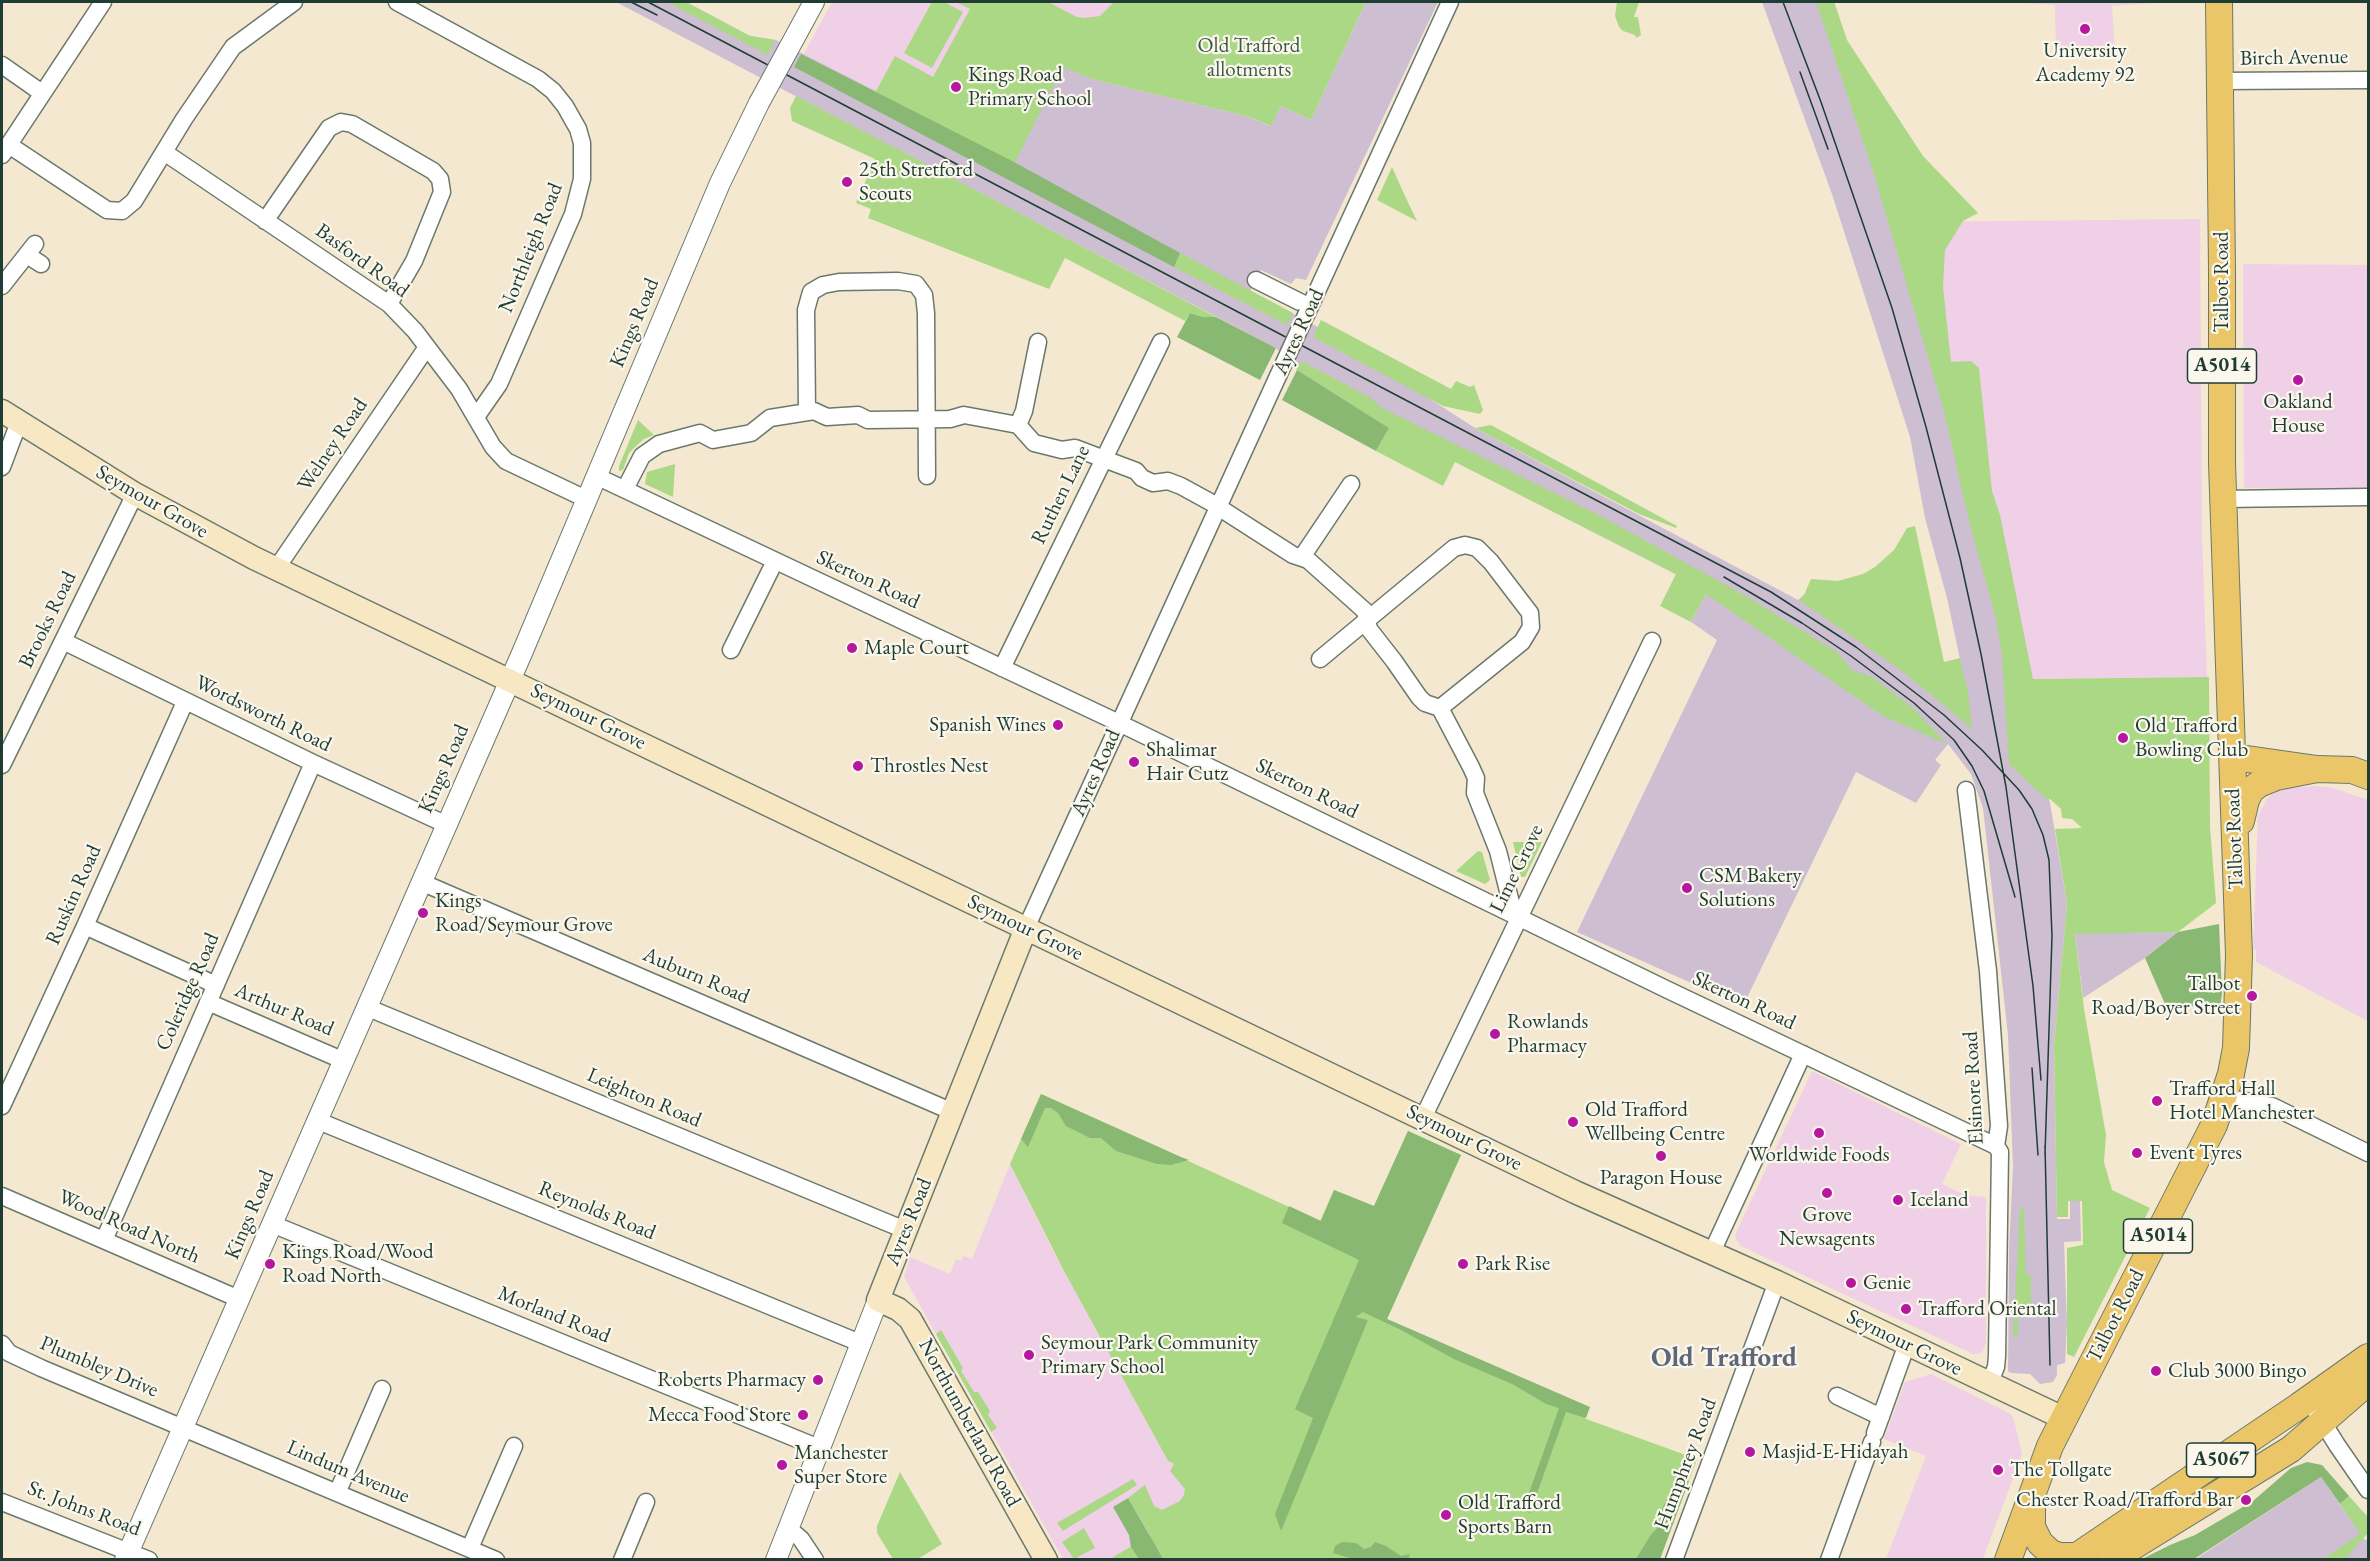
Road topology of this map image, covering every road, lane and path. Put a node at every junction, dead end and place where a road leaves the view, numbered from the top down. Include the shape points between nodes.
1 (103, 2) edge
2 (294, 2) edge
3 (397, 2) edge
4 (814, 2) edge
5 (1450, 2) edge
6 (2219, 2) edge
7 (2, 65) edge
8 (2368, 80) edge
9 (2220, 81) junction
10 (42, 93) junction
11 (5, 150) edge
12 (164, 153) junction
13 (265, 221) junction
14 (34, 254) dead end
15 (1256, 280) dead end
16 (2, 286) edge
17 (389, 304) junction
18 (1308, 310) junction
19 (1038, 342) dead end
20 (1161, 342) dead end
21 (427, 347) junction
22 (807, 412) junction
23 (10, 417) edge
24 (476, 417) junction
25 (927, 418) junction
26 (1018, 425) junction
27 (1103, 458) junction
28 (2, 467) edge
29 (596, 476) junction
30 (927, 476) dead end
31 (1351, 484) dead end
32 (625, 489) junction
33 (135, 494) junction
34 (2368, 497) edge
35 (586, 499) junction
36 (2223, 499) junction
37 (1219, 508) junction
38 (1302, 557) junction
39 (775, 561) junction
40 (276, 569) junction
41 (1366, 619) junction
42 (63, 641) junction
43 (1652, 641) dead end
44 (732, 650) dead end
45 (1320, 659) dead end
46 (1002, 668) junction
47 (510, 679) junction
48 (185, 702) junction
49 (1440, 708) junction
50 (1119, 723) junction
51 (2233, 757) junction
52 (313, 763) junction
53 (2, 765) edge
54 (2317, 769) junction
55 (2368, 776) edge
56 (1966, 790) dead end
57 (446, 824) junction
58 (2236, 857) junction
59 (421, 882) junction
60 (1516, 916) junction
61 (85, 926) junction
62 (1026, 928) junction
63 (216, 985) junction
64 (208, 1002) junction
65 (366, 1007) junction
66 (1803, 1054) junction
67 (342, 1060) junction
68 (2224, 1097) junction
69 (2, 1106) edge
70 (953, 1112) junction
71 (1423, 1118) junction
72 (316, 1120) junction
73 (1996, 1146) junction
74 (2368, 1153) edge
75 (2, 1196) edge
76 (272, 1224) junction
77 (905, 1230) junction
78 (104, 1240) junction
79 (1712, 1252) junction
80 (1777, 1282) junction
81 (239, 1299) junction
82 (878, 1300) junction
83 (860, 1343) junction
84 (2, 1344) edge
85 (1907, 1344) junction
86 (2368, 1357) edge
87 (2368, 1382) edge
88 (1989, 1384) junction
89 (382, 1389) dead end
90 (1837, 1396) dead end
91 (2309, 1400) junction
92 (1881, 1416) junction
93 (2063, 1418) junction
94 (2323, 1423) junction
95 (183, 1426) junction
96 (514, 1446) dead end
97 (819, 1448) junction
98 (2036, 1480) junction
99 (2368, 1490) edge
100 (338, 1491) junction
101 (2, 1502) edge
102 (646, 1502) dead end
103 (788, 1528) junction
104 (470, 1548) junction
105 (127, 1555) edge
106 (1039, 1557) edge
107 (2013, 1558) edge
108 (2074, 1558) edge
109 (149, 1560) edge
110 (496, 1560) edge
111 (622, 1560) edge
112 (776, 1560) edge
113 (815, 1560) edge
114 (1674, 1560) edge
115 (1829, 1560) edge
116 (2111, 1560) edge

1 - 10 street
2 - 12 street via 233,47
3 - 24 street, Northleigh Road via 538,79 565,106 582,143 582,179 573,214 499,384
4 - 29 street, Kings Road, bridge via 720,183
5 - 18 street, Ayres Road
6 - 9 main road, Talbot Road / A5014
7 - 10 street
8 - 9 street, Birch Avenue
9 - 36 main road, Talbot Road / A5014
10 - 11 street
11 - 12 street via 115,212 134,201
12 - 13 street, Basford Road
13 - 17 street, Basford Road
13 - 17 street via 329,128 341,122 352,124 433,171 440,179 442,192 414,261
14 - 16 street
15 - 18 street
17 - 21 street, Basford Road
18 - 37 street, Ayres Road, bridge
19 - 26 street
20 - 27 street, Ruthen Lane
21 - 24 street, Basford Road
21 - 40 street, Welney Road
22 - 25 street via 827,417 858,415 868,420
22 - 25 street via 806,310 812,292 829,283 898,280 916,284 924,295
22 - 32 street via 770,418 751,433 715,440 700,433 659,444 642,456
23 - 28 street
23 - 33 main road, Seymour Grove
24 - 35 street, Basford Road via 506,461
25 - 26 street via 964,415
25 - 30 street
26 - 27 street via 1034,443 1062,450 1075,448
27 - 37 street via 1136,471 1153,483 1168,481 1181,486
27 - 46 street, Ruthen Lane
29 - 32 street, Skerton Road
29 - 35 street, Kings Road
31 - 38 street
32 - 39 street, Skerton Road
33 - 40 main road, Seymour Grove
33 - 42 street, Brooks Road
34 - 36 street
35 - 47 street, Kings Road
36 - 51 main road, Talbot Road / A5014
37 - 38 street
37 - 50 street, Ayres Road
38 - 41 street via 1351,597 1365,611
39 - 44 street
39 - 46 street, Skerton Road
40 - 47 main road, Seymour Grove
41 - 45 street
41 - 49 street via 1369,629 1419,697
41 - 49 street via 1454,548 1471,546 1491,562 1530,613 1529,633
42 - 48 street, Wordsworth Road
42 - 53 street, Brooks Road
43 - 60 street, Lime Grove
46 - 50 street, Skerton Road
47 - 57 street, Kings Road
47 - 62 main road, Seymour Grove
48 - 52 street, Wordsworth Road
48 - 61 street, Ruskin Road
49 - 60 street via 1476,778 1475,793 1498,851
50 - 60 street, Skerton Road
50 - 62 street, Ayres Road
51 - 54 main road
51 - 58 main road, Talbot Road / A5014
52 - 57 street, Wordsworth Road
52 - 63 street, Coleridge Road
54 - 55 main road via 2352,770
54 - 58 main road via 2268,780 2251,790 2243,808
56 - 73 street, Elsinore Road via 1995,1048 1999,1126
57 - 59 street, Kings Road
58 - 68 main road, Talbot Road / A5014 via 2239,1001 2236,1048
59 - 65 street, Kings Road
59 - 70 street, Auburn Road
60 - 66 street, Skerton Road
60 - 71 street, Lime Grove
61 - 63 street
61 - 69 street, Ruskin Road
62 - 70 main road, Ayres Road
62 - 71 main road, Seymour Grove
63 - 64 street, Coleridge Road
64 - 67 street, Arthur Road
64 - 78 street, Coleridge Road
65 - 67 street, Kings Road
65 - 77 street, Leighton Road
66 - 73 street, Skerton Road
66 - 79 street
67 - 72 street, Kings Road
68 - 74 street via 2272,1106
68 - 93 main road, Talbot Road / A5014 via 2198,1157
70 - 77 main road, Ayres Road
71 - 79 main road, Seymour Grove via 1636,1221
72 - 76 street, Kings Road
72 - 83 street, Reynolds Road
73 - 88 street, Elsinore Road via 2000,1152 1997,1339 1996,1367
75 - 78 street, Wood Road North
76 - 81 street, Kings Road
76 - 97 street, Morland Road
77 - 82 main road, Ayres Road
78 - 81 street, Wood Road North
79 - 80 main road, Seymour Grove
80 - 85 main road, Seymour Grove
80 - 114 street, Humphrey Road
81 - 95 street, Kings Road
82 - 83 street, Ayres Road
82 - 106 main road, Northumberland Road via 910,1318
83 - 97 street, Ayres Road
84 - 95 street, Plumbley Drive via 9,1353 41,1368
85 - 88 main road, Seymour Grove
85 - 92 street
86 - 91 main road, A5067
87 - 94 main road, A5067
88 - 93 main road, Seymour Grove
89 - 100 street
90 - 92 street
91 - 94 street
91 - 108 main road, A5067
92 - 115 street
93 - 98 main road, Talbot Road / A5014
94 - 99 street
94 - 116 main road, A5067 via 2291,1449
95 - 100 street, Lindum Avenue
95 - 105 street, Kings Road
96 - 104 street
97 - 103 street, Ayres Road
98 - 107 main road, Talbot Road / A5014
98 - 108 main road via 2033,1532 2051,1553
100 - 104 street, Lindum Avenue
101 - 105 street, St. Johns Road
102 - 111 street
103 - 112 street, Ayres Road
103 - 113 street
104 - 110 street, Lindum Avenue
105 - 109 street, St. Johns Road

